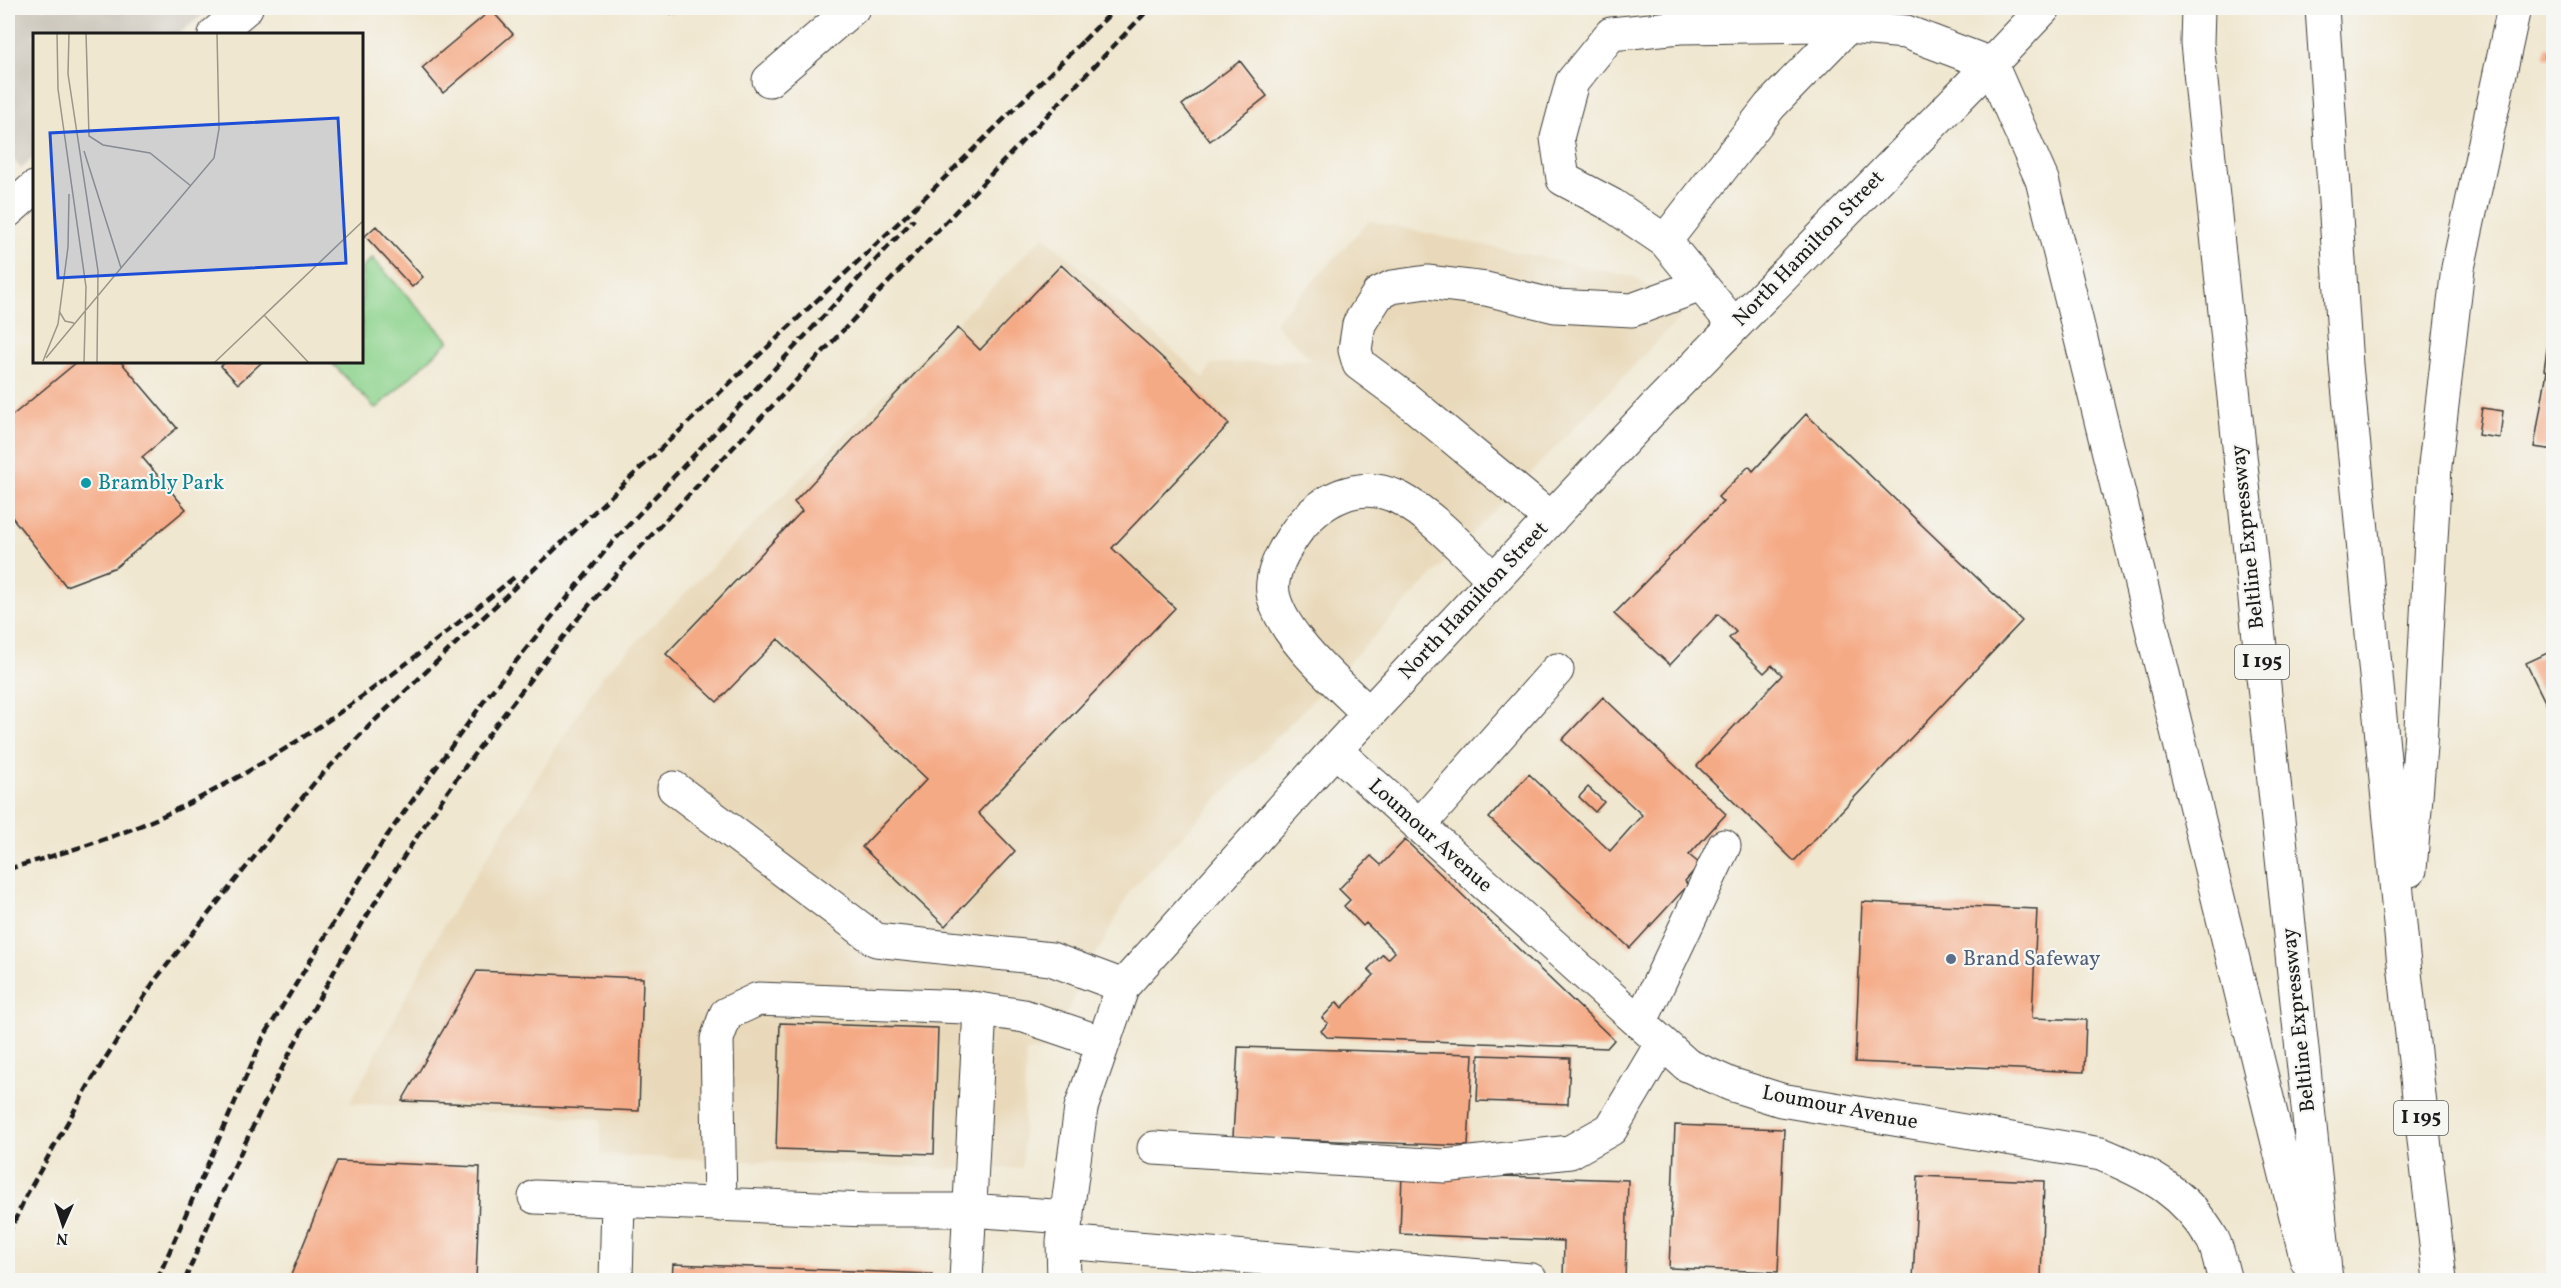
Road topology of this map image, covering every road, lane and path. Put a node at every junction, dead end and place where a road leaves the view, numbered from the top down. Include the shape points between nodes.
1 (246, 8) edge
2 (853, 8) edge
3 (2044, 8) edge
4 (2198, 8) edge
5 (2322, 8) edge
6 (2514, 8) edge
7 (1847, 27) junction
8 (215, 33) edge
9 (1991, 64) junction
10 (769, 80) dead end
11 (33, 189) edge
12 (8, 211) edge
13 (1665, 241) junction
14 (1701, 285) junction
15 (1734, 325) junction
16 (1551, 519) junction
17 (1494, 580) junction
18 (1557, 670) dead end
19 (1369, 714) junction
20 (1335, 750) junction
21 (674, 788) dead end
22 (1419, 826) junction
23 (1724, 846) dead end
24 (2403, 955) junction
25 (1123, 986) junction
26 (980, 1009) junction
27 (1651, 1033) junction
28 (1103, 1043) junction
29 (1154, 1148) dead end
30 (535, 1197) dead end
31 (618, 1201) junction
32 (720, 1205) junction
33 (969, 1210) junction
34 (1065, 1229) junction
35 (1531, 1280) edge
36 (616, 1281) edge
37 (966, 1281) edge
38 (1064, 1281) edge
39 (2225, 1281) edge
40 (2312, 1281) edge
41 (2326, 1281) edge
42 (2439, 1281) edge

1 - 8 main road
2 - 10 main road
3 - 9 main road, North Hamilton Street
4 - 41 main road, Beltline Expressway / I 195 via 2197,43
5 - 24 main road, I 195 via 2346,365
6 - 24 main road via 2458,268 2434,465 2420,747
7 - 9 main road via 1906,32
7 - 13 main road via 1770,106
7 - 13 main road via 1680,27 1611,34 1572,82 1557,138 1563,178 1612,204
9 - 15 main road, North Hamilton Street
9 - 40 main road via 2042,180
11 - 12 main road
13 - 14 main road
14 - 15 main road
14 - 16 main road via 1632,310 1555,306 1486,289 1427,282 1392,287 1378,294 1359,324 1355,350 1359,364
15 - 16 main road, North Hamilton Street
16 - 17 main road, North Hamilton Street
17 - 19 main road, North Hamilton Street
17 - 19 main road via 1437,525 1400,498 1364,490 1347,492 1327,500 1302,524 1279,564 1272,583 1274,598 1291,632
18 - 22 main road
19 - 20 main road, North Hamilton Street
20 - 22 main road, Loumour Avenue
20 - 25 main road, North Hamilton Street
21 - 25 main road via 876,940 1051,959
22 - 27 main road, Loumour Avenue
23 - 27 main road
24 - 42 main road, I 195
25 - 28 main road, North Hamilton Street
26 - 28 main road via 1024,1016
26 - 32 main road via 758,999 726,1014 717,1039
26 - 33 main road
27 - 29 main road via 1611,1129 1570,1152 1444,1166
27 - 39 main road, Loumour Avenue via 1687,1065 1781,1100 2101,1154 2141,1170 2173,1190 2195,1215 2214,1242
28 - 34 main road, North Hamilton Street via 1081,1108
30 - 31 main road
31 - 32 main road
31 - 36 main road
32 - 33 main road
33 - 34 main road
33 - 37 main road
34 - 35 main road
34 - 38 main road, North Hamilton Street

